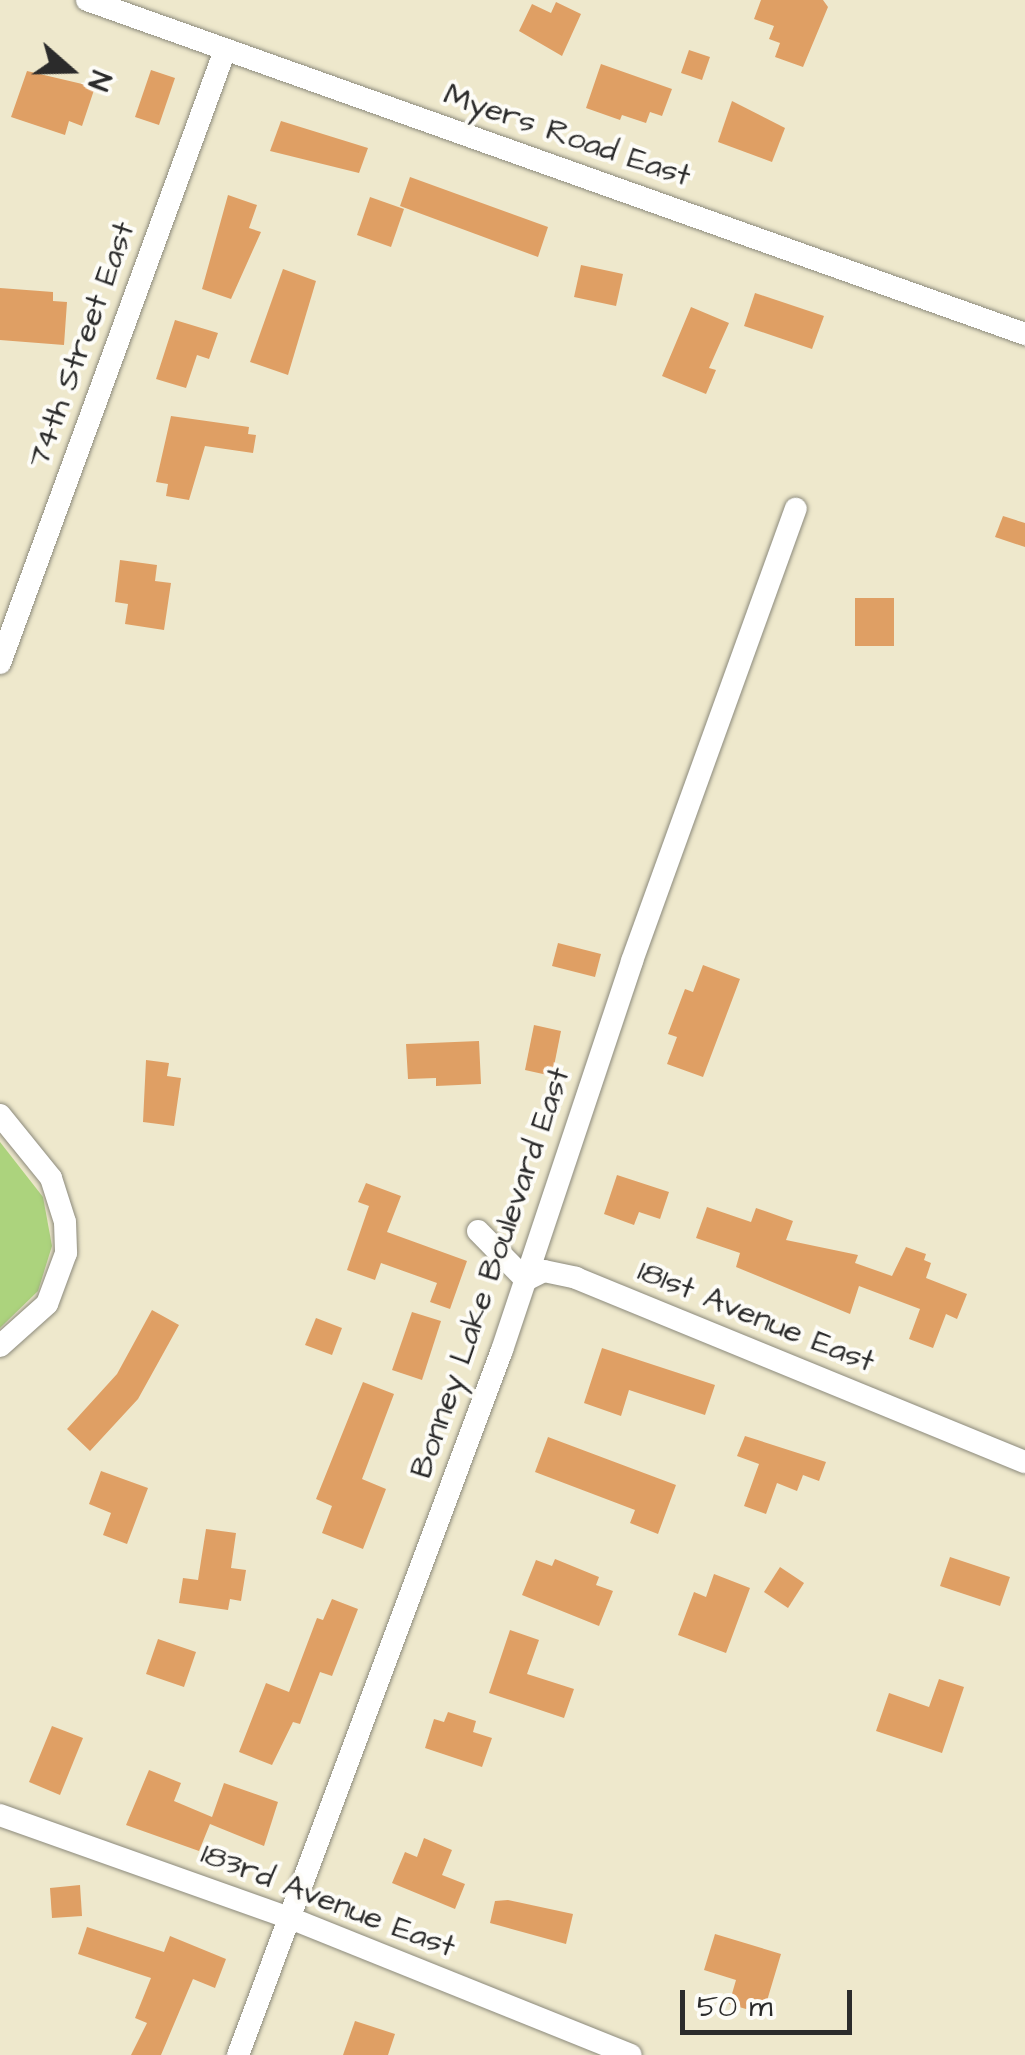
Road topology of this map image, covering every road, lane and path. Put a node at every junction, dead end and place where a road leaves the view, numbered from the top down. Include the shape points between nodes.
1 (86, 0) edge
2 (225, 50) junction
3 (1025, 334) edge
4 (796, 509) dead end
5 (0, 663) edge
6 (0, 1115) edge
7 (478, 1231) dead end
8 (526, 1280) junction
9 (0, 1346) edge
10 (1025, 1462) edge
11 (0, 1815) edge
12 (290, 1918) junction
13 (238, 2055) edge
14 (630, 2055) edge

1 - 2 street, Myers Road East
2 - 3 street, Myers Road East
2 - 5 street, 74th Street East
4 - 8 street, Bonney Lake Boulevard East via 632,961
6 - 9 street via 51,1178 65,1222 66,1253 47,1304
7 - 8 street
8 - 10 street, 181st Avenue East via 544,1271 576,1278
8 - 12 street, Bonney Lake Boulevard East
11 - 12 street, 183rd Avenue East
12 - 13 street, Bonney Lake Boulevard East
12 - 14 street, 183rd Avenue East

